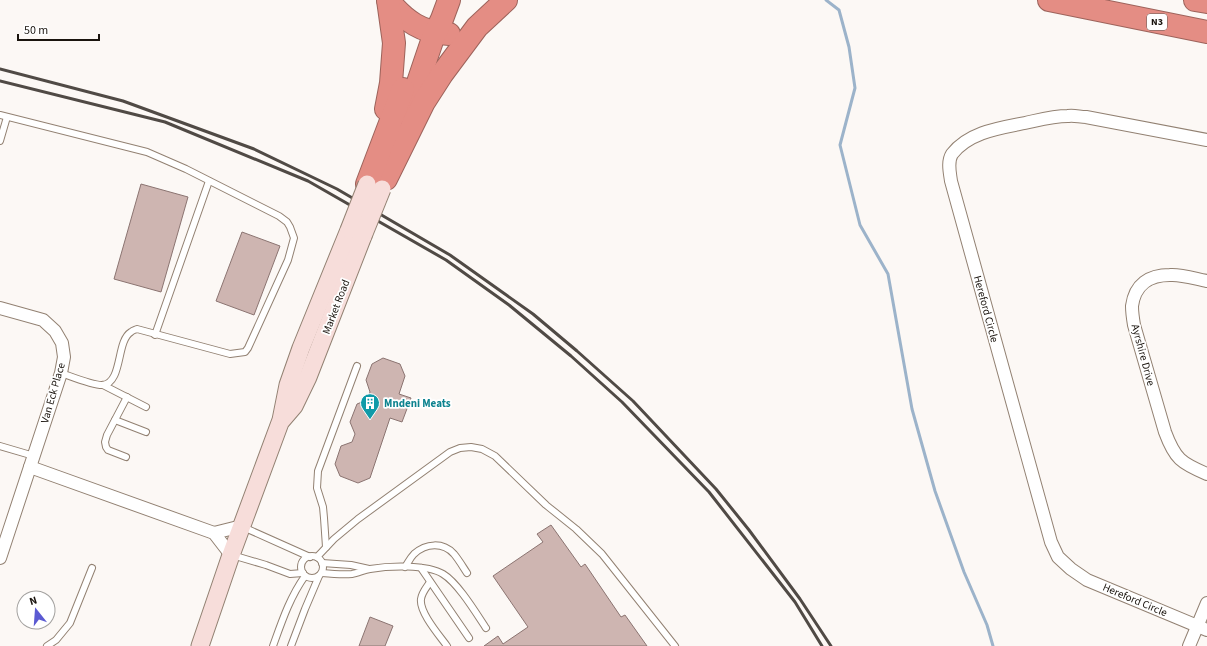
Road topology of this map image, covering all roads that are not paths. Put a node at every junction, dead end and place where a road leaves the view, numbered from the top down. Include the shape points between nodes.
1 (388, 0) edge
2 (437, 0) edge
3 (449, 0) edge
4 (506, 0) edge
5 (1041, 0) edge
6 (1049, 0) edge
7 (1195, 0) edge
8 (1207, 2) edge
9 (1107, 12) junction
10 (477, 27) junction
11 (430, 31) junction
12 (1207, 32) edge
13 (3, 116) edge
14 (1207, 140) edge
15 (0, 141) edge
16 (376, 180) junction
17 (209, 181) junction
18 (1207, 281) edge
19 (0, 308) edge
20 (155, 335) junction
21 (357, 366) dead end
22 (61, 373) junction
23 (103, 385) junction
24 (127, 397) junction
25 (146, 407) dead end
26 (115, 420) junction
27 (146, 432) dead end
28 (0, 446) edge
29 (126, 456) dead end
30 (32, 462) junction
31 (1207, 474) edge
32 (242, 526) junction
33 (214, 533) junction
34 (326, 547) junction
35 (230, 554) junction
36 (310, 557) junction
37 (317, 557) junction
38 (0, 558) edge
39 (322, 563) junction
40 (405, 567) junction
41 (92, 568) dead end
42 (421, 568) junction
43 (371, 569) junction
44 (467, 572) dead end
45 (304, 574) junction
46 (320, 575) junction
47 (430, 582) junction
48 (1207, 603) edge
49 (486, 628) dead end
50 (1202, 628) edge
51 (469, 638) dead end
52 (47, 646) edge
53 (200, 646) edge
54 (274, 646) edge
55 (291, 646) edge
56 (447, 646) edge
57 (676, 646) edge
58 (1189, 646) edge

1 - 11 highway via 411,22
1 - 16 highway via 394,43 391,83
2 - 11 highway
3 - 11 highway via 442,19
4 - 10 highway
5 - 9 highway
6 - 9 highway, N3
7 - 8 highway
9 - 12 highway, N3
10 - 11 highway via 460,34
10 - 16 highway via 442,74
11 - 16 highway
13 - 15 lane
13 - 17 lane via 147,152
14 - 50 street, Hereford Circle via 1069,116 991,130 976,136 951,155 949,166 1051,542 1058,558 1087,580
16 - 32 street, Market Road, bridge via 356,233 304,341 288,385 282,420
17 - 20 lane
17 - 20 lane via 288,222 294,238 288,260 244,352 230,354
18 - 31 street, Ayrshire Drive via 1171,275 1151,278 1141,285 1135,294 1132,308 1134,325 1170,445 1175,456
19 - 22 street, Van Eck Place via 42,320 55,331 62,343 64,357
20 - 23 lane via 137,329 130,332 126,337 114,377
21 - 34 lane via 317,476 317,488 323,507
22 - 23 lane
22 - 30 street, Van Eck Place
23 - 24 lane
24 - 25 lane
24 - 26 lane
26 - 27 lane
26 - 29 lane via 107,435 106,446 108,450
28 - 30 lane
30 - 33 street
30 - 38 street, Van Eck Place
32 - 33 street
32 - 35 street, Market Road
32 - 36 lane
33 - 35 street
34 - 37 lane
34 - 57 lane via 358,519 450,452 460,448 482,449 495,456 602,554
35 - 45 lane via 290,574
35 - 53 street, Market Road
36 - 37 lane
36 - 45 lane via 303,561
37 - 39 lane
39 - 43 lane
39 - 46 lane
40 - 42 lane
40 - 43 lane
40 - 44 lane via 422,548 438,545 453,554
41 - 52 lane via 70,623 56,640
42 - 47 lane
42 - 49 lane via 444,574 459,588
43 - 46 lane via 350,574
45 - 46 lane via 312,578
45 - 54 lane via 289,602
46 - 55 lane
47 - 51 lane
47 - 56 lane via 421,598 421,606
48 - 50 street
50 - 58 street

